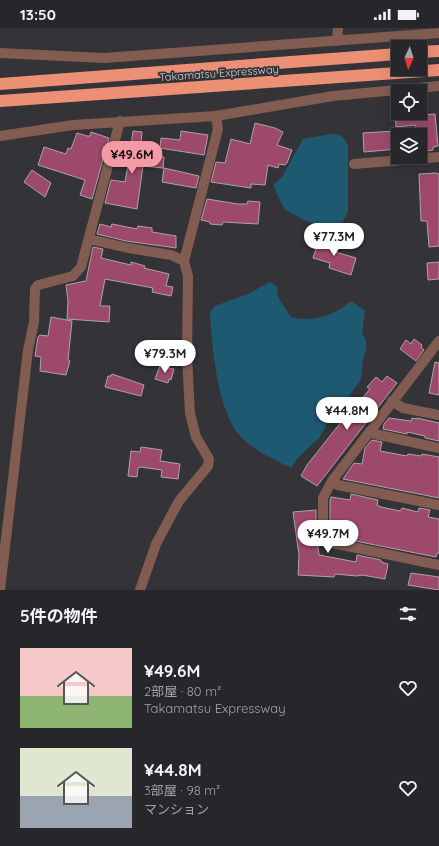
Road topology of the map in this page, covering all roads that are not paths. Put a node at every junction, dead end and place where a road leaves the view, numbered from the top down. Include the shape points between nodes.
1 (338, 28) edge
2 (438, 31) edge
3 (337, 41) junction
4 (439, 51) edge
5 (427, 52) edge
6 (0, 54) edge
7 (391, 55) edge
8 (439, 70) edge
9 (0, 84) edge
10 (439, 86) edge
11 (0, 101) edge
12 (216, 116) junction
13 (120, 121) junction
14 (0, 136) edge
15 (439, 157) edge
16 (354, 164) dead end
17 (89, 239) junction
18 (184, 261) junction
19 (439, 341) edge
20 (392, 401) junction
21 (439, 415) edge
22 (370, 431) junction
23 (439, 448) edge
24 (332, 481) junction
25 (439, 505) edge
26 (439, 564) edge
27 (1, 570) edge
28 (0, 590) edge
29 (140, 590) edge

1 - 3 street
2 - 3 street
3 - 6 street via 104,58
4 - 5 highway
7 - 9 highway, Takamatsu Expressway
8 - 11 highway, Takamatsu Expressway
10 - 12 street via 333,96
12 - 13 street
12 - 18 street via 218,130
13 - 14 street via 73,124
13 - 17 street
15 - 16 street
17 - 18 street via 171,255
17 - 27 street via 81,267 73,276 38,285 35,289 34,322 27,358
18 - 29 street via 188,276 187,356 190,413 196,437 209,459 208,466 179,501 156,544
19 - 20 street
20 - 21 street via 403,408
20 - 22 street
22 - 23 street
22 - 24 street
24 - 25 street via 338,485
24 - 26 street via 323,498 322,540
27 - 28 street

